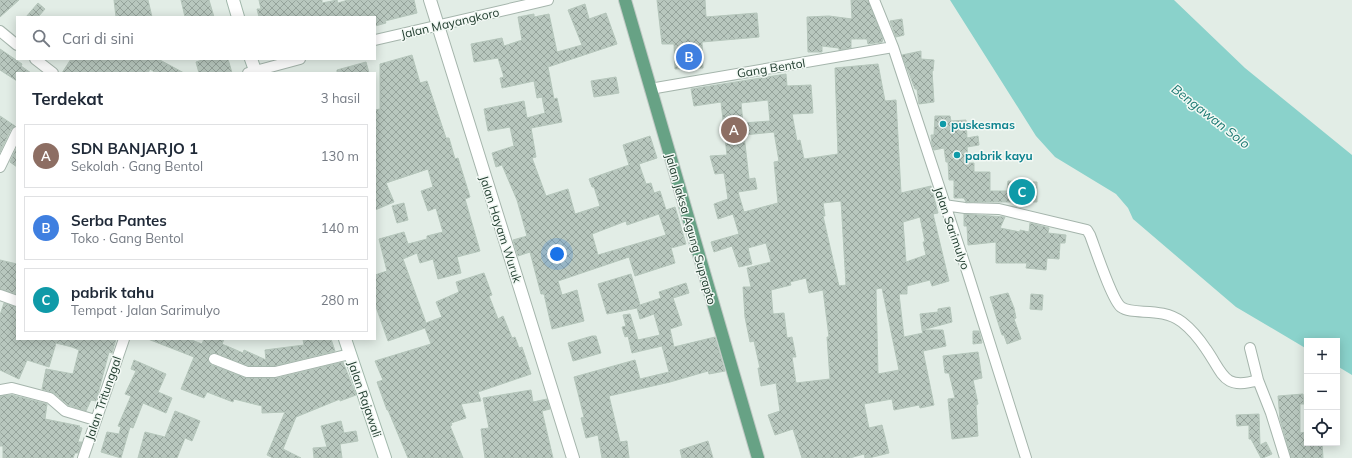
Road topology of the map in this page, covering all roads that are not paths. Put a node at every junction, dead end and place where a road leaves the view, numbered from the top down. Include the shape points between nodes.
1 (233, 0) edge
2 (430, 0) edge
3 (548, 0) edge
4 (625, 0) edge
5 (874, 0) edge
6 (238, 16) edge
7 (437, 25) junction
8 (0, 31) edge
9 (376, 40) edge
10 (16, 44) edge
11 (892, 47) junction
12 (36, 60) edge
13 (295, 60) edge
14 (252, 69) edge
15 (52, 72) edge
16 (650, 89) junction
17 (16, 134) edge
18 (0, 167) edge
19 (944, 205) junction
20 (0, 295) edge
21 (16, 301) edge
22 (124, 340) edge
23 (345, 340) edge
24 (1250, 348) dead end
25 (350, 354) junction
26 (214, 359) dead end
27 (1258, 380) junction
28 (0, 390) edge
29 (95, 420) junction
30 (83, 458) edge
31 (385, 458) edge
32 (573, 458) edge
33 (758, 458) edge
34 (1026, 458) edge
35 (1285, 458) edge

1 - 6 street
2 - 7 street, Jalan Hayam Wuruk
3 - 7 street, Jalan Mayangkoro
4 - 16 main road, Jalan Jaksa Agung Suprapto
5 - 11 street, Jalan Sarimulyo
7 - 9 street, Jalan Mayangkoro
7 - 32 street, Jalan Hayam Wuruk
8 - 10 street
11 - 16 street, Gang Bentol
11 - 19 street, Jalan Sarimulyo
12 - 15 street
13 - 14 street
16 - 33 main road, Jalan Jaksa Agung Suprapto
17 - 18 street
19 - 27 street via 999,209 1087,230 1121,307 1159,311 1170,315 1182,322 1206,349 1223,377 1232,382 1245,384
19 - 34 street, Jalan Sarimulyo
20 - 21 street
22 - 29 street, Jalan Tritunggal
23 - 25 street, Jalan Rajawali
24 - 27 street
25 - 26 street via 276,372 247,372
25 - 31 street, Jalan Rajawali
27 - 35 street
28 - 29 street via 12,388 50,398 62,409
29 - 30 street, Jalan Tritunggal

